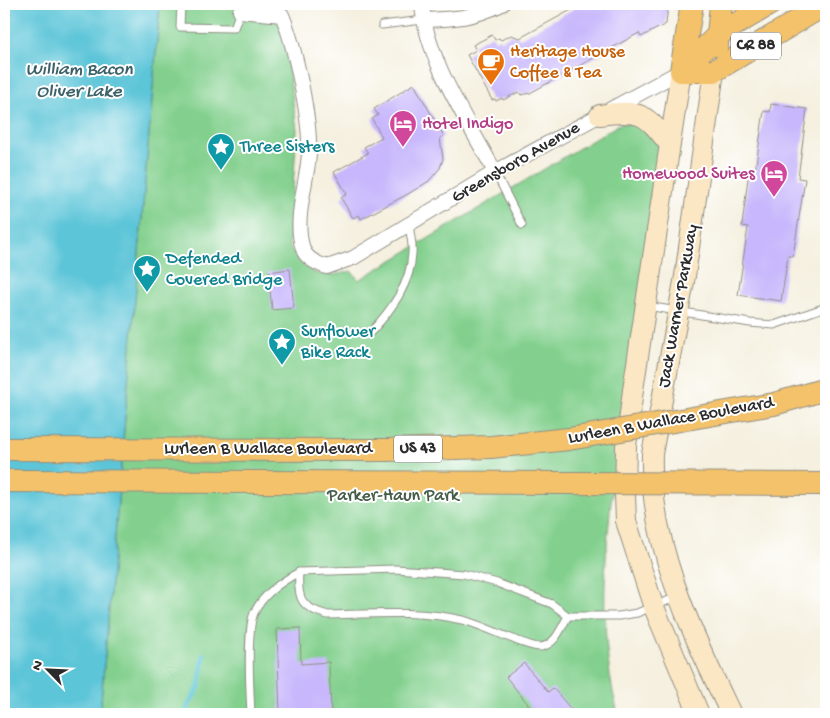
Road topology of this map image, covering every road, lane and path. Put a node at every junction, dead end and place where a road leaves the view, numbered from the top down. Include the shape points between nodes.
1 (181, 4) edge
2 (422, 4) edge
3 (502, 4) edge
4 (692, 4) edge
5 (721, 4) edge
6 (754, 4) edge
7 (759, 4) edge
8 (770, 4) edge
9 (826, 4) edge
10 (239, 8) edge
11 (423, 20) junction
12 (382, 25) dead end
13 (719, 34) junction
14 (682, 71) junction
15 (714, 71) junction
16 (600, 115) junction
17 (670, 145) junction
18 (495, 172) junction
19 (409, 225) junction
20 (522, 225) dead end
21 (646, 306) junction
22 (826, 308) edge
23 (679, 311) junction
24 (372, 332) dead end
25 (826, 389) edge
26 (4, 448) edge
27 (4, 481) edge
28 (826, 484) edge
29 (299, 572) junction
30 (680, 596) junction
31 (653, 605) junction
32 (568, 616) junction
33 (251, 714) edge
34 (699, 714) edge
35 (731, 714) edge

1 - 10 lane via 180,27 234,28
2 - 11 street
3 - 11 street via 479,15
4 - 14 main road, Jack Warner Parkway
5 - 13 main road, Jack Warner Parkway / CR 88
6 - 7 main road
8 - 13 main road, Greensboro Avenue / CR 88
9 - 15 main road, CR 88
10 - 19 street, Greensboro Avenue via 282,15 291,36 309,153 300,227 303,251 312,260 327,266 353,258
11 - 12 lane
11 - 18 street via 442,71
13 - 14 main road, Greensboro Avenue / CR 88
13 - 15 main road, Jack Warner Parkway / CR 88
14 - 15 main road, Greensboro Avenue / CR 88
14 - 16 street, Greensboro Avenue
14 - 17 main road, Jack Warner Parkway
15 - 23 main road, Jack Warner Parkway / CR 88
16 - 17 main road via 624,111 636,113 653,123
16 - 18 street, Greensboro Avenue
17 - 21 main road, Jack Warner Parkway
18 - 19 street, Greensboro Avenue
18 - 20 lane
19 - 24 lane via 412,253 406,280 399,296
21 - 23 lane
21 - 31 main road, Jack Warner Parkway via 626,446 625,496 626,521
22 - 23 lane via 774,325
23 - 30 main road, Jack Warner Parkway / CR 88 via 651,472 662,542
25 - 26 main road, Lurleen B Wallace Boulevard / US 43, bridge via 754,407 569,439 492,447 385,450
27 - 28 main road, Lurleen B Wallace Boulevard / US 43, bridge
29 - 32 lane via 396,569 464,574 552,604
29 - 32 lane via 298,589 303,603 313,611 328,614 432,615 463,620 540,647 551,643
29 - 33 lane via 278,584 253,615
30 - 31 lane
30 - 35 main road, Jack Warner Parkway / CR 88 via 700,652
31 - 32 lane via 637,613 618,616
31 - 34 main road, Jack Warner Parkway

